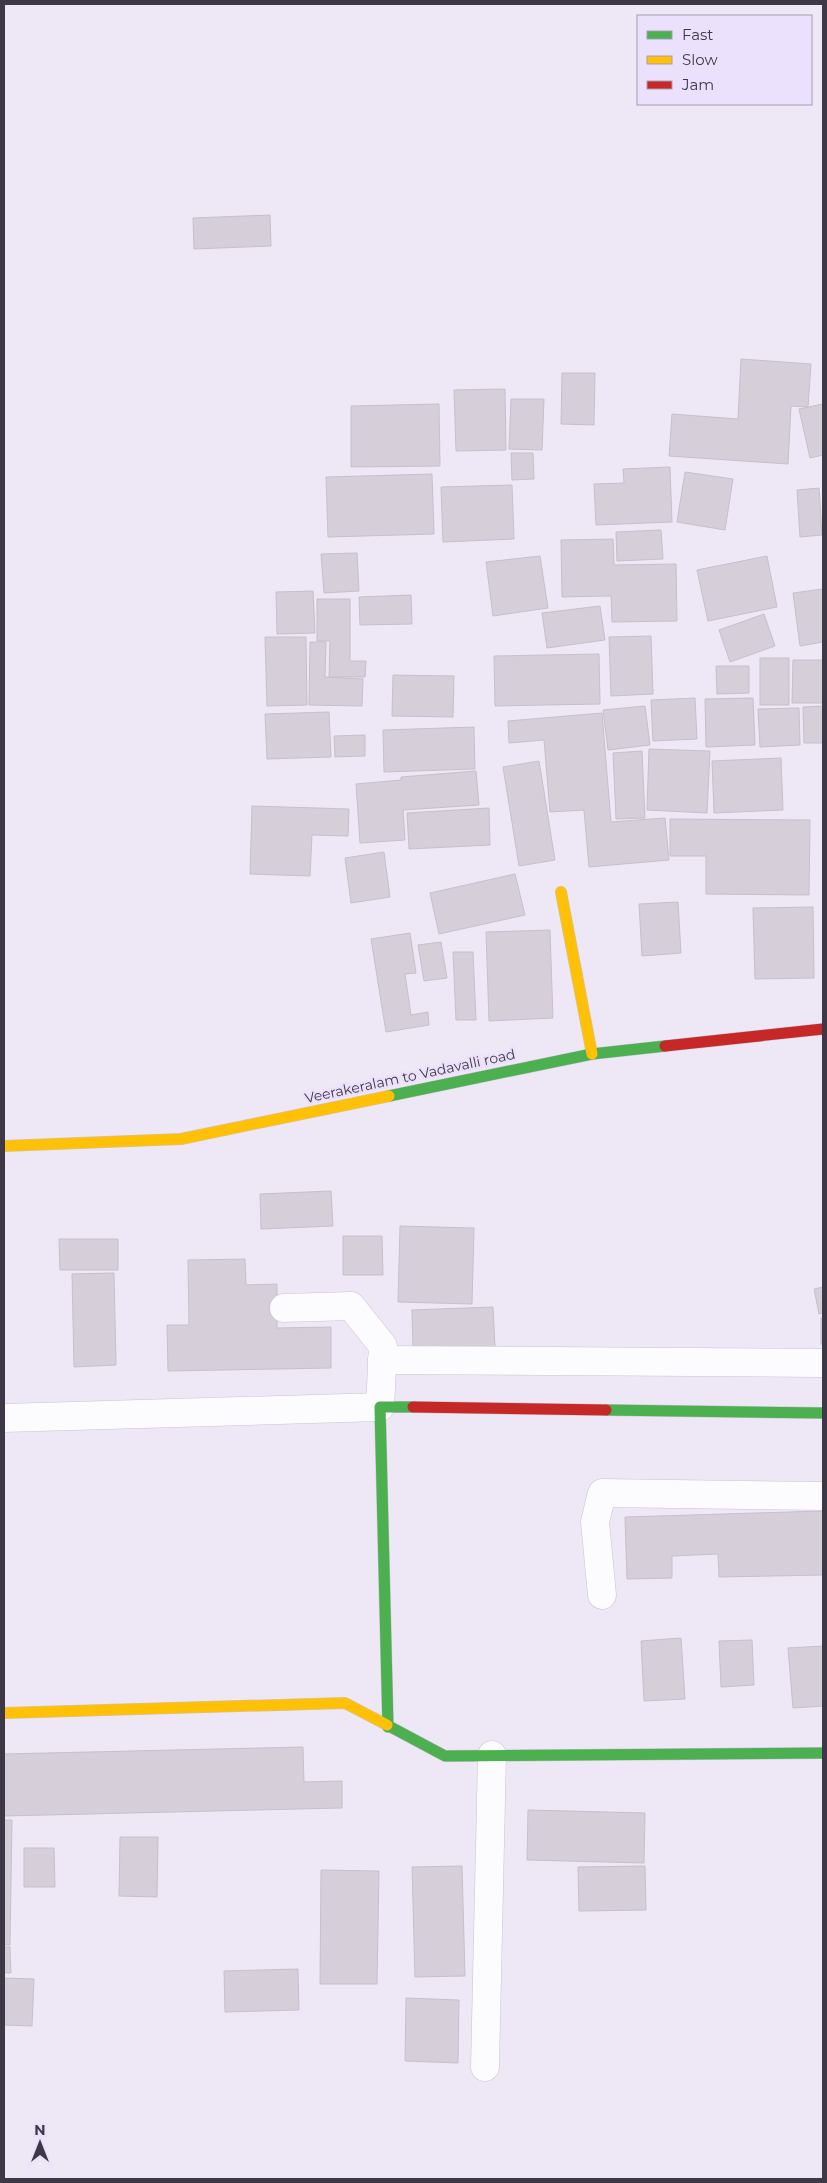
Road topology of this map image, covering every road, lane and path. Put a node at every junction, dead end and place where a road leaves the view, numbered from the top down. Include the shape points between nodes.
1 (561, 892) dead end
2 (823, 1030) edge
3 (592, 1054) junction
4 (4, 1146) edge
5 (284, 1308) dead end
6 (382, 1360) junction
7 (823, 1363) edge
8 (380, 1407) junction
9 (823, 1412) edge
10 (4, 1418) edge
11 (823, 1496) edge
12 (602, 1595) dead end
13 (4, 1713) edge
14 (388, 1727) junction
15 (823, 1753) edge
16 (492, 1755) junction
17 (485, 2067) dead end

1 - 3 street
2 - 3 street, Veerakeralam to Vadavalli road
3 - 4 street, Veerakeralam to Vadavalli road via 181,1139
5 - 6 street via 351,1306 383,1346
6 - 7 street
6 - 8 street
8 - 9 street
8 - 10 street
8 - 14 street
11 - 12 street via 602,1493 595,1522
13 - 14 street via 345,1703
14 - 16 street via 445,1756
15 - 16 street
16 - 17 street

